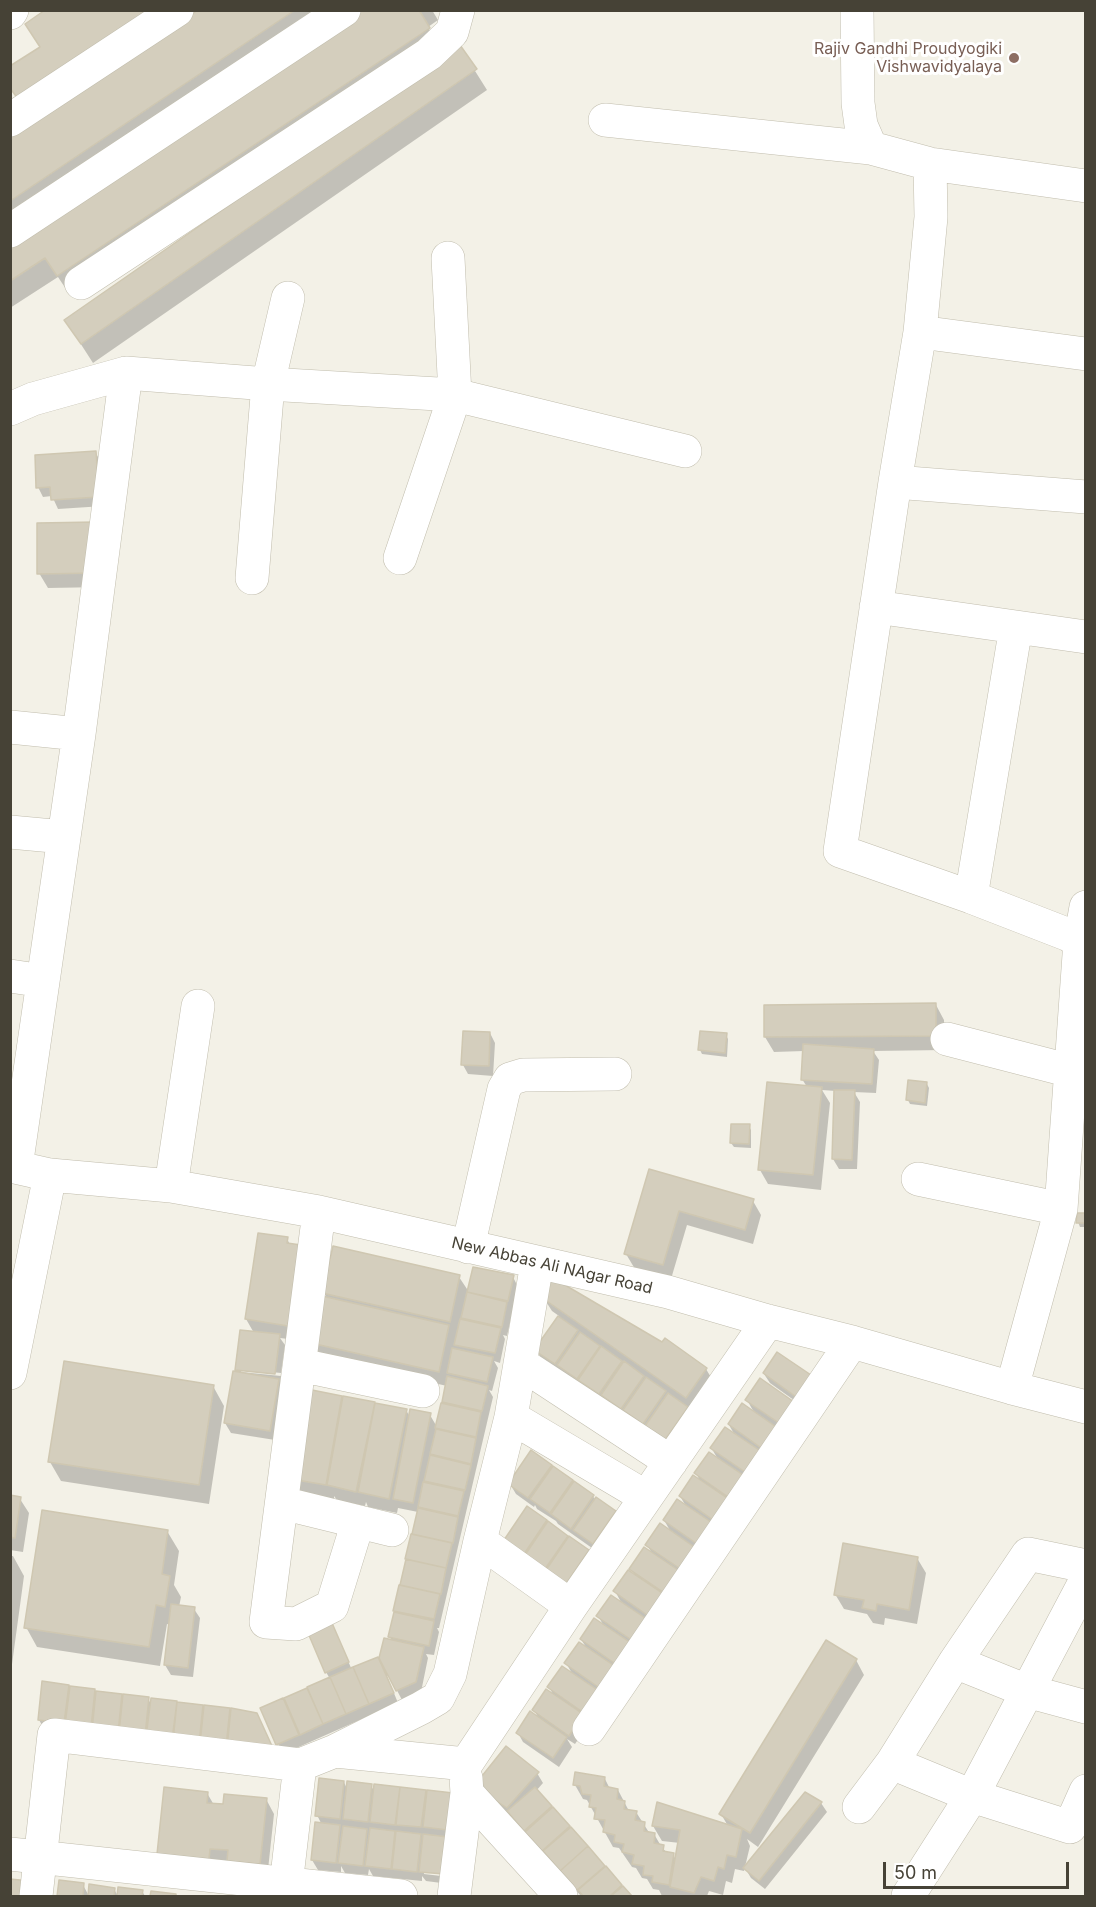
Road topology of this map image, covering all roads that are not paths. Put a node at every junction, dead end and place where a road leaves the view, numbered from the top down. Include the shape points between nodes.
1 (177, 10) edge
2 (344, 10) edge
3 (458, 10) edge
4 (857, 10) edge
5 (10, 120) edge
6 (605, 120) dead end
7 (863, 125) junction
8 (930, 164) junction
9 (1086, 186) edge
10 (10, 231) edge
11 (448, 258) dead end
12 (81, 284) dead end
13 (288, 298) dead end
14 (920, 333) junction
15 (1086, 354) edge
16 (126, 373) junction
17 (268, 384) junction
18 (455, 395) junction
19 (10, 409) edge
20 (685, 451) dead end
21 (895, 482) junction
22 (1086, 497) edge
23 (400, 558) dead end
24 (252, 578) dead end
25 (876, 607) junction
26 (1016, 627) junction
27 (1086, 637) edge
28 (10, 727) edge
29 (79, 734) junction
30 (10, 832) edge
31 (64, 837) junction
32 (971, 897) junction
33 (1086, 907) edge
34 (1083, 944) edge
35 (10, 976) edge
36 (43, 981) junction
37 (198, 1006) dead end
38 (947, 1039) dead end
39 (1071, 1071) junction
40 (615, 1074) dead end
41 (13, 1166) edge
42 (50, 1175) junction
43 (918, 1179) dead end
44 (171, 1186) junction
45 (1061, 1209) junction
46 (319, 1212) junction
47 (468, 1247) junction
48 (537, 1263) junction
49 (768, 1321) junction
50 (852, 1342) junction
51 (520, 1363) junction
52 (300, 1365) junction
53 (10, 1373) edge
54 (1012, 1388) junction
55 (423, 1391) dead end
56 (1086, 1407) edge
57 (511, 1417) junction
58 (671, 1462) junction
59 (646, 1497) junction
60 (282, 1503) junction
61 (358, 1522) junction
62 (392, 1530) dead end
63 (480, 1541) junction
64 (1086, 1566) edge
65 (1086, 1580) edge
66 (571, 1606) junction
67 (955, 1662) junction
68 (1027, 1692) junction
69 (1086, 1707) edge
70 (589, 1729) dead end
71 (335, 1751) junction
72 (892, 1763) junction
73 (300, 1765) junction
74 (466, 1778) junction
75 (1086, 1791) edge
76 (972, 1796) junction
77 (860, 1807) dead end
78 (25, 1856) edge
79 (286, 1886) junction
80 (36, 1896) edge
81 (401, 1896) edge
82 (454, 1896) edge
83 (561, 1896) edge
84 (908, 1896) edge

1 - 5 street
2 - 10 street
3 - 12 street via 452,32 429,54
4 - 7 street
6 - 7 street
7 - 8 street
8 - 9 street
8 - 14 street via 931,217
11 - 18 street
13 - 17 street
14 - 15 street
14 - 21 street
16 - 17 street
16 - 19 street
16 - 29 street
17 - 18 street
17 - 24 street
18 - 20 street
18 - 23 street
21 - 22 street
21 - 25 street
25 - 26 street
25 - 32 street via 840,851
26 - 27 street
26 - 32 street
28 - 29 street
29 - 31 street
30 - 31 street
31 - 36 street
32 - 34 street
33 - 34 street
34 - 39 street
35 - 36 street
36 - 41 street
37 - 44 street
38 - 39 street
39 - 45 street
40 - 47 street via 522,1075 510,1079 504,1089
41 - 42 street, New Abbas Ali NAgar Road
42 - 44 street, New Abbas Ali NAgar Road
42 - 53 street
43 - 45 street
44 - 46 street, New Abbas Ali NAgar Road
45 - 54 street
46 - 47 street, New Abbas Ali NAgar Road
46 - 52 street
47 - 48 street, New Abbas Ali NAgar Road
48 - 49 street, New Abbas Ali NAgar Road via 668,1292
48 - 51 street
49 - 50 street, New Abbas Ali NAgar Road
49 - 58 street
50 - 54 street, New Abbas Ali NAgar Road
50 - 70 street
51 - 57 street
51 - 58 street
52 - 55 street
52 - 60 street
54 - 56 street, New Abbas Ali NAgar Road
57 - 59 street
57 - 63 street
58 - 59 street
59 - 66 street
60 - 61 street
60 - 61 street via 266,1622 296,1624 333,1606
61 - 62 street
63 - 66 street
63 - 71 street via 450,1674 438,1698
64 - 67 street via 1028,1554
65 - 68 street
66 - 74 street
67 - 68 street
67 - 72 street
68 - 69 street
68 - 76 street
71 - 73 street
71 - 74 street
72 - 76 street
72 - 77 street
73 - 78 street via 54,1735
73 - 79 street
74 - 82 street
74 - 83 street
75 - 76 street via 1070,1827
76 - 84 street
78 - 79 street
78 - 80 street
79 - 81 street

